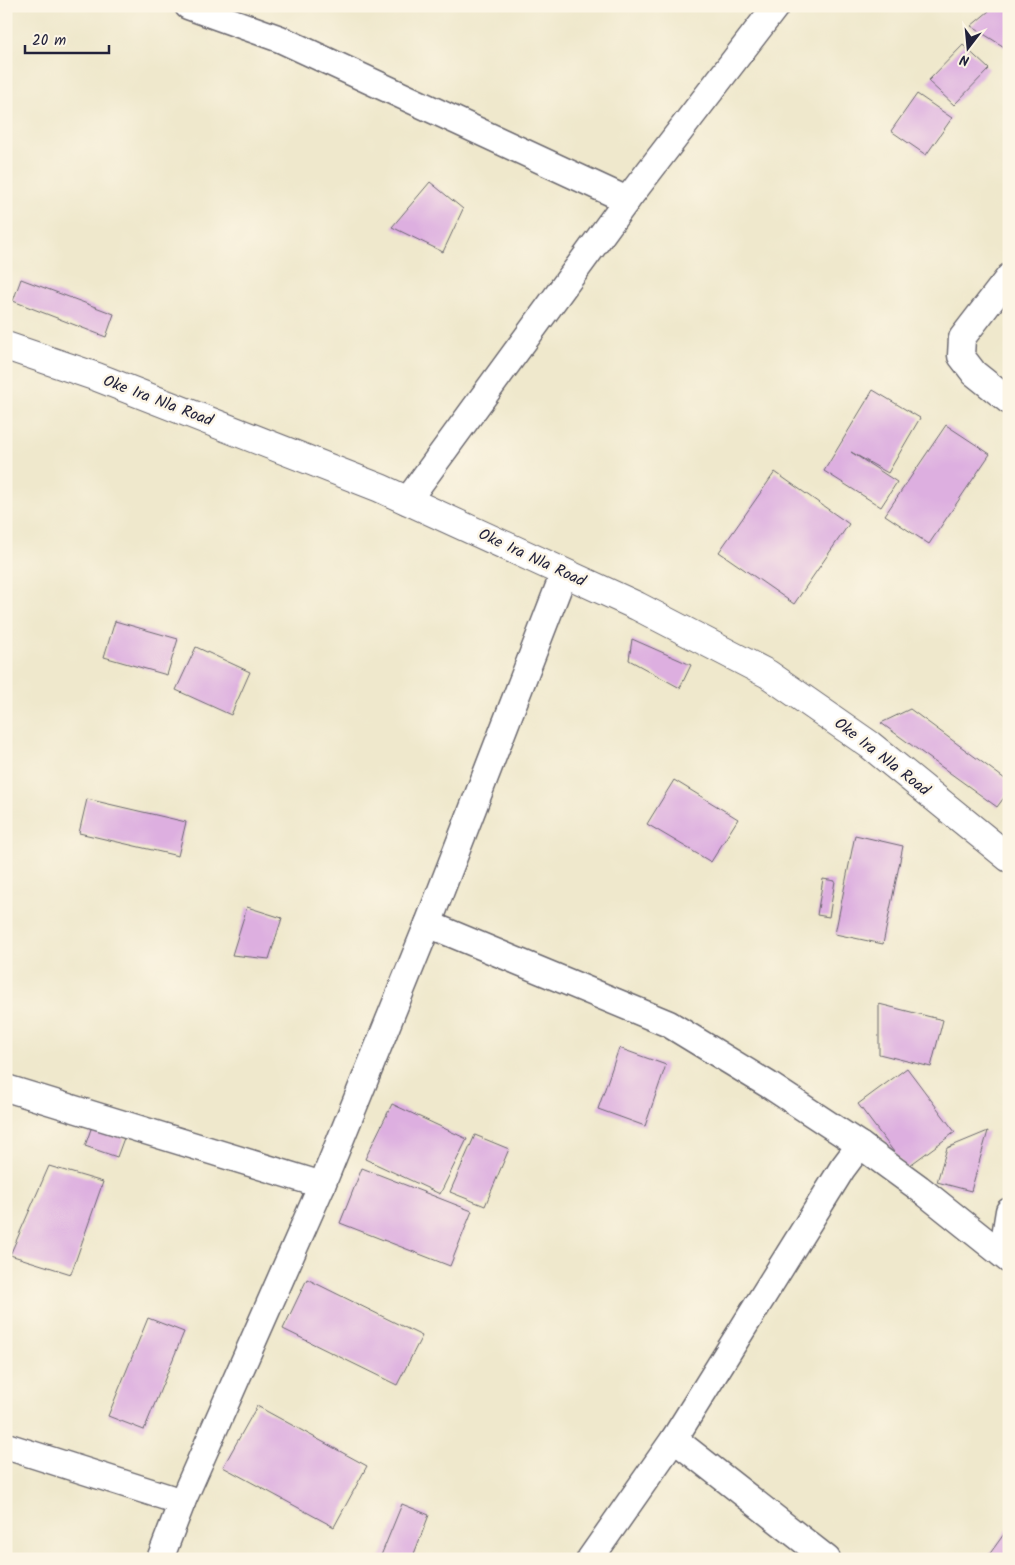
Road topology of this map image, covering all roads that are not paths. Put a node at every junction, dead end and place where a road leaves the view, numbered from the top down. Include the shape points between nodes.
1 (188, 6) edge
2 (776, 6) edge
3 (626, 200) junction
4 (1009, 277) edge
5 (6, 346) edge
6 (1009, 402) edge
7 (407, 500) junction
8 (564, 573) junction
9 (1009, 858) edge
10 (428, 924) junction
11 (6, 1088) edge
12 (860, 1145) junction
13 (322, 1185) junction
14 (1009, 1212) edge
15 (1005, 1257) edge
16 (674, 1440) junction
17 (6, 1446) edge
18 (182, 1502) junction
19 (160, 1559) edge
20 (590, 1559) edge
21 (827, 1559) edge

1 - 3 street via 280,39
2 - 3 street
3 - 7 street
4 - 6 street via 962,338 961,356 974,373
5 - 7 street, Oke Ira Nla Road via 106,381
7 - 8 street, Oke Ira Nla Road
8 - 9 street, Oke Ira Nla Road via 637,606 768,674 870,744
8 - 10 street
10 - 12 street via 669,1024
10 - 13 street
11 - 13 street
12 - 15 street
12 - 16 street
13 - 18 street
14 - 15 street
16 - 20 street
16 - 21 street
17 - 18 street
18 - 19 street

